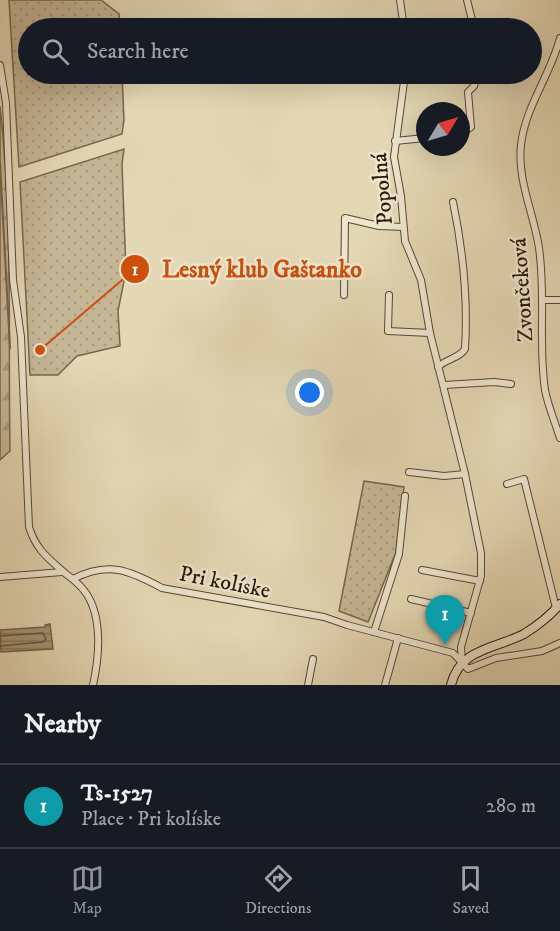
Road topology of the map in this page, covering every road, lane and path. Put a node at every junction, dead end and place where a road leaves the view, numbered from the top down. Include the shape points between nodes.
1 (400, 0) edge
2 (467, 0) edge
3 (403, 18) edge
4 (472, 18) edge
5 (560, 38) edge
6 (558, 54) edge
7 (0, 65) edge
8 (404, 84) edge
9 (474, 84) edge
10 (469, 102) edge
11 (416, 139) edge
12 (395, 141) junction
13 (453, 202) dead end
14 (403, 227) junction
15 (344, 295) dead end
16 (389, 295) dead end
17 (542, 300) junction
18 (560, 300) edge
19 (429, 333) junction
20 (438, 367) junction
21 (511, 384) dead end
22 (444, 385) junction
23 (560, 438) edge
24 (409, 472) dead end
25 (465, 474) junction
26 (507, 484) dead end
27 (405, 496) dead end
28 (422, 570) dead end
29 (65, 573) junction
30 (0, 577) edge
31 (73, 579) junction
32 (480, 581) junction
33 (411, 599) dead end
34 (558, 606) edge
35 (471, 614) junction
36 (374, 632) junction
37 (398, 638) junction
38 (560, 644) edge
39 (314, 659) dead end
40 (462, 663) junction
41 (93, 685) edge
42 (308, 685) edge
43 (385, 685) edge
44 (451, 685) edge

1 - 3 street
2 - 4 street
5 - 6 street, Zvončeková
6 - 17 street, Zvončeková via 534,102 521,142 525,190 539,248
7 - 29 street via 6,104 13,280 21,337 29,527 38,549
8 - 12 street, Popolná
9 - 10 street via 468,92
11 - 12 street
12 - 14 street, Popolná
13 - 20 street via 464,272 465,349
14 - 15 street via 345,218
14 - 19 street, Popolná via 421,280
16 - 19 street via 388,331
17 - 18 street
17 - 23 street, Zvončeková via 545,390
19 - 20 street, Popolná
20 - 22 street, Popolná
21 - 22 street
22 - 25 street, Popolná
24 - 25 street
25 - 32 street, Popolná via 481,553
26 - 34 street via 524,480
27 - 36 street via 399,554
28 - 32 street
29 - 30 street
29 - 31 street
31 - 36 street, Pri kolíske via 114,568 162,588 324,617
31 - 41 street via 86,593 96,619
32 - 35 street, Popolná
33 - 35 street
34 - 40 street via 523,634
35 - 40 street, Popolná via 461,647
36 - 37 street, Pri kolíske
37 - 40 street, Pri kolíske via 453,653
37 - 43 street
38 - 40 street via 496,658 468,669
39 - 42 street
40 - 44 street, Popolná

